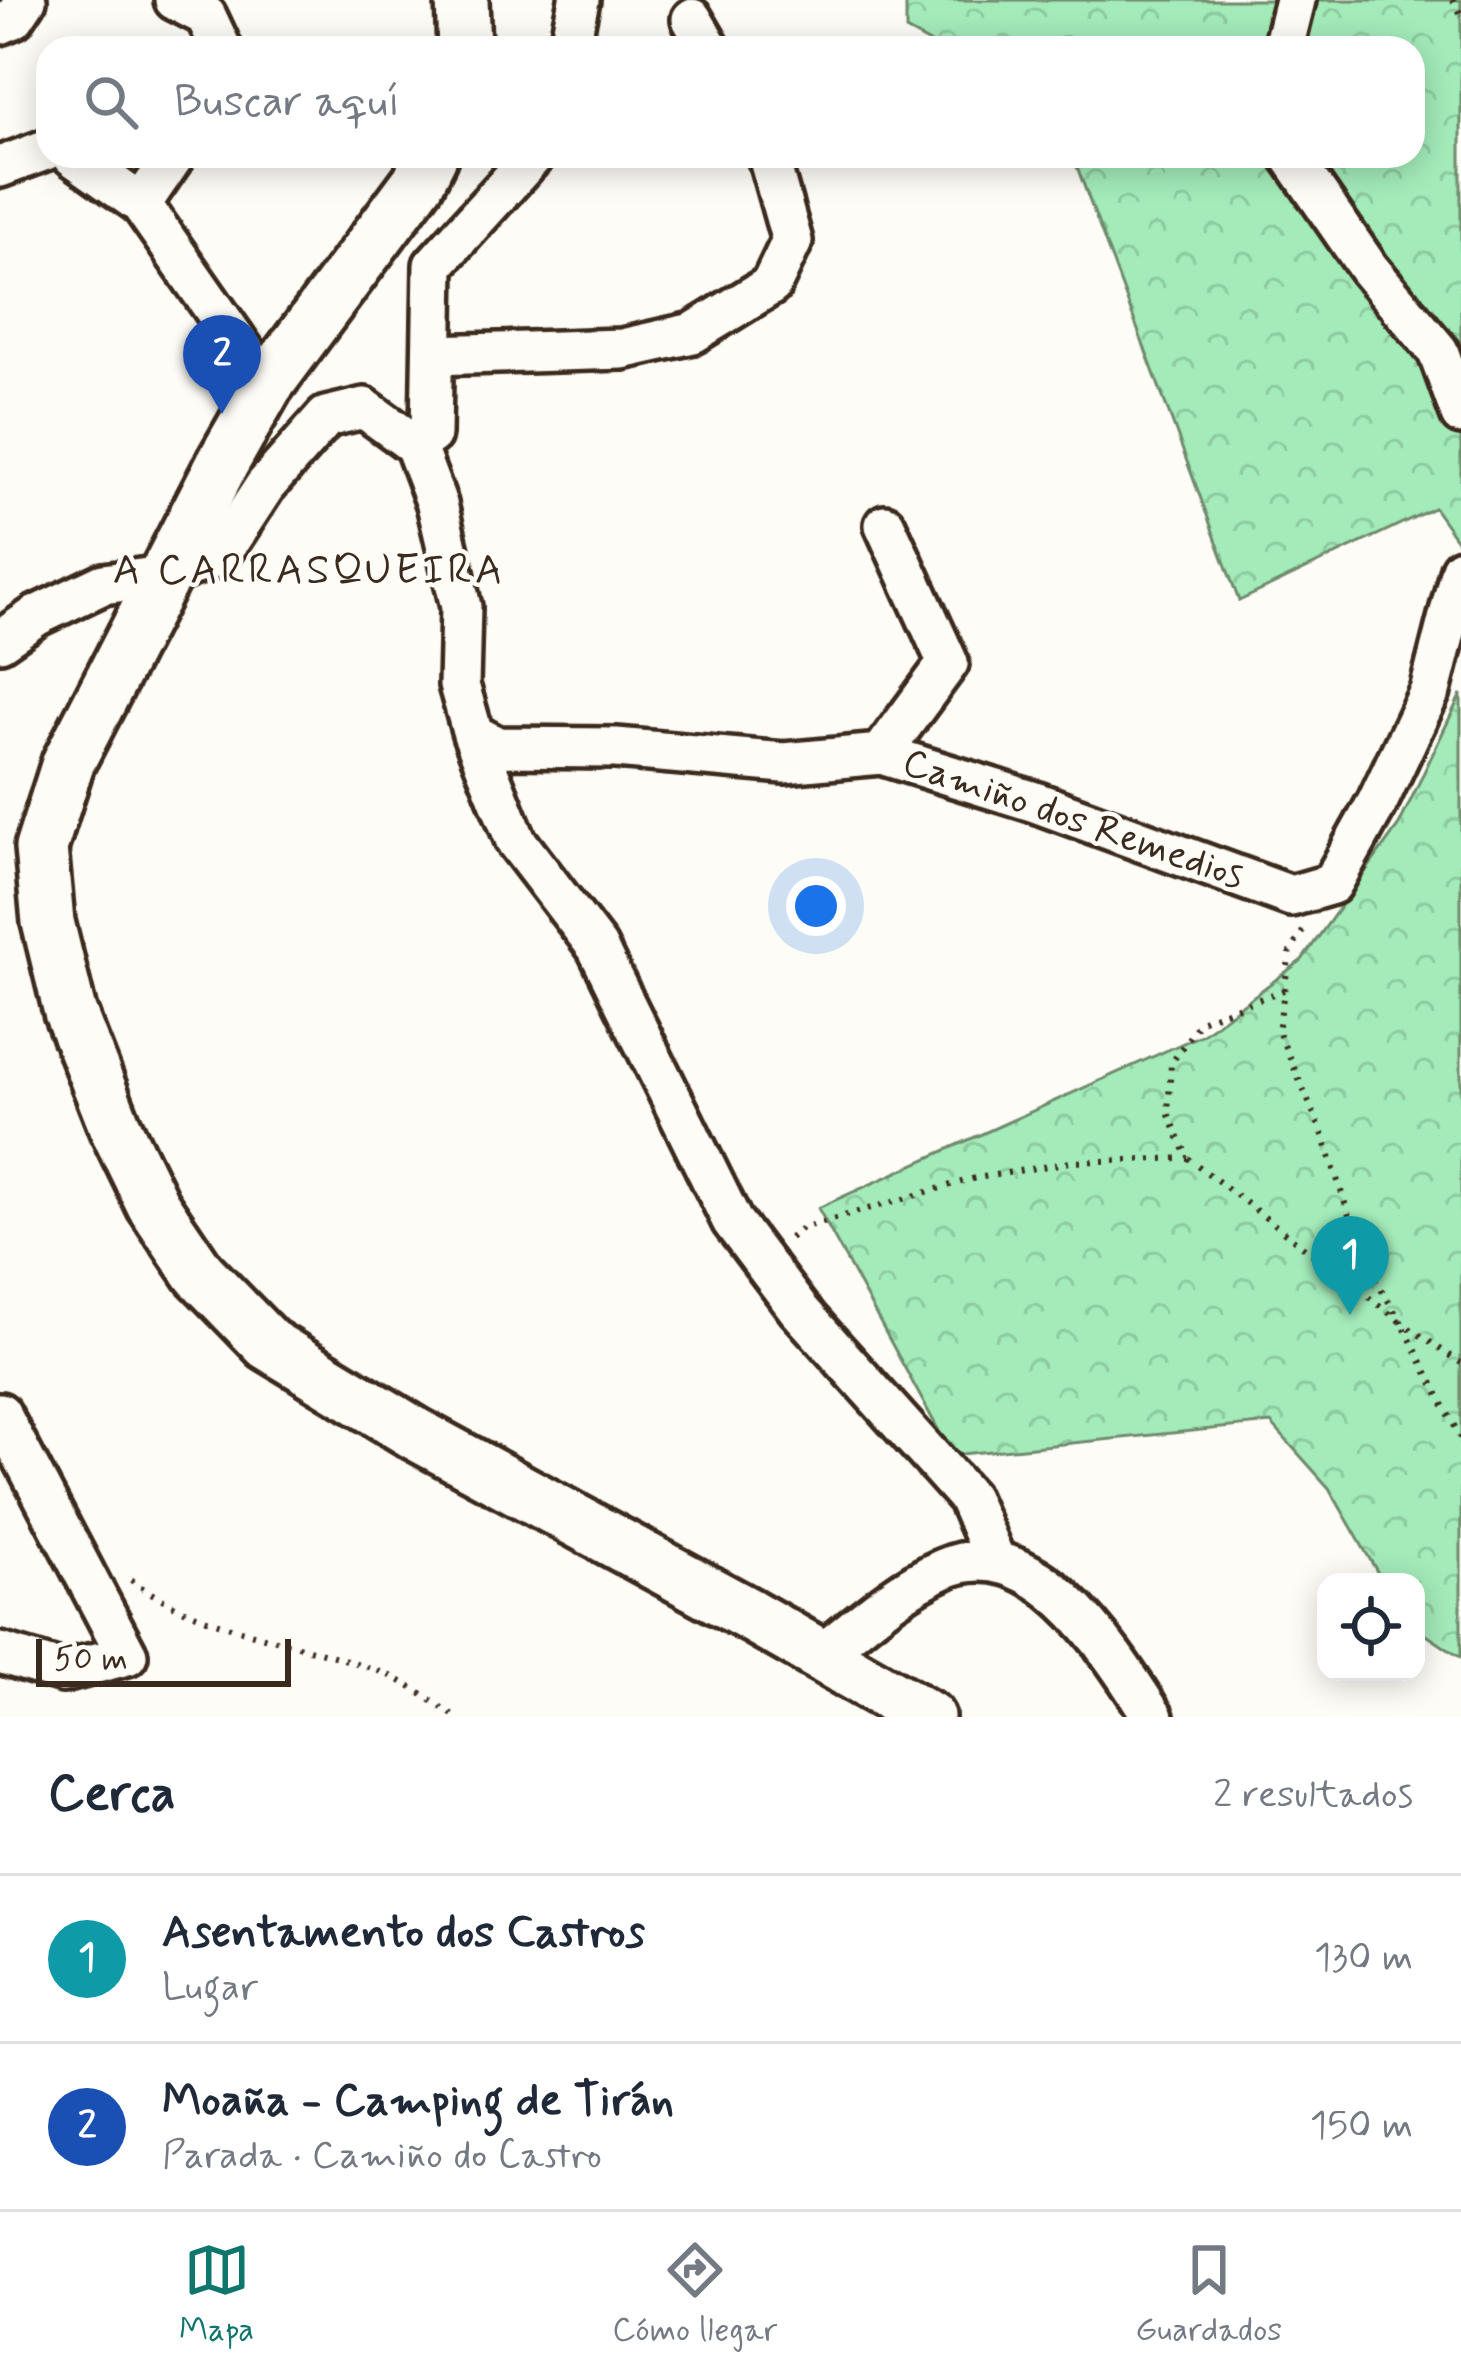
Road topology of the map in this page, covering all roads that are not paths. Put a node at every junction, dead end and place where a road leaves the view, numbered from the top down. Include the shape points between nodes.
1 (26, 0) edge
2 (175, 0) edge
3 (579, 0) edge
4 (1295, 0) edge
5 (0, 24) edge
6 (215, 36) edge
7 (571, 36) edge
8 (1286, 36) edge
9 (36, 154) edge
10 (0, 167) edge
11 (90, 168) edge
12 (166, 168) edge
13 (425, 168) edge
14 (522, 168) edge
15 (771, 168) edge
16 (1299, 168) edge
17 (141, 204) junction
18 (433, 355) junction
19 (267, 385) junction
20 (1461, 414) edge
21 (415, 445) junction
22 (885, 525) dead end
23 (1461, 569) edge
24 (163, 576) junction
25 (0, 640) edge
26 (473, 734) junction
27 (881, 754) junction
28 (0, 1412) edge
29 (995, 1560) junction
30 (0, 1653) edge
31 (821, 1655) junction
32 (928, 1717) edge
33 (1153, 1717) edge

1 - 5 street
2 - 6 street via 206,16
3 - 7 street
4 - 8 street
9 - 10 street
11 - 17 street
12 - 17 street
13 - 19 main road
14 - 18 street via 434,265
15 - 18 street via 792,241 771,285 713,321 622,349
16 - 20 street via 1438,351
17 - 19 street
18 - 21 street via 431,434
19 - 24 main road
21 - 24 street via 364,408 326,417 265,486 220,555
21 - 26 street via 461,607 460,685
22 - 27 street via 948,663
23 - 27 street, Camiño dos Remedios via 1430,691 1332,884 1292,896
24 - 25 street via 103,584
24 - 31 main road via 68,763 41,848 70,1012 153,1205 200,1273 268,1344
26 - 27 street, Camiño dos Remedios via 497,747 784,763
26 - 29 street via 516,841 597,947 732,1221 799,1310 968,1498
28 - 30 street via 127,1655 63,1672
29 - 31 street via 948,1566 903,1590
29 - 33 street via 1044,1584 1099,1633
31 - 32 main road

